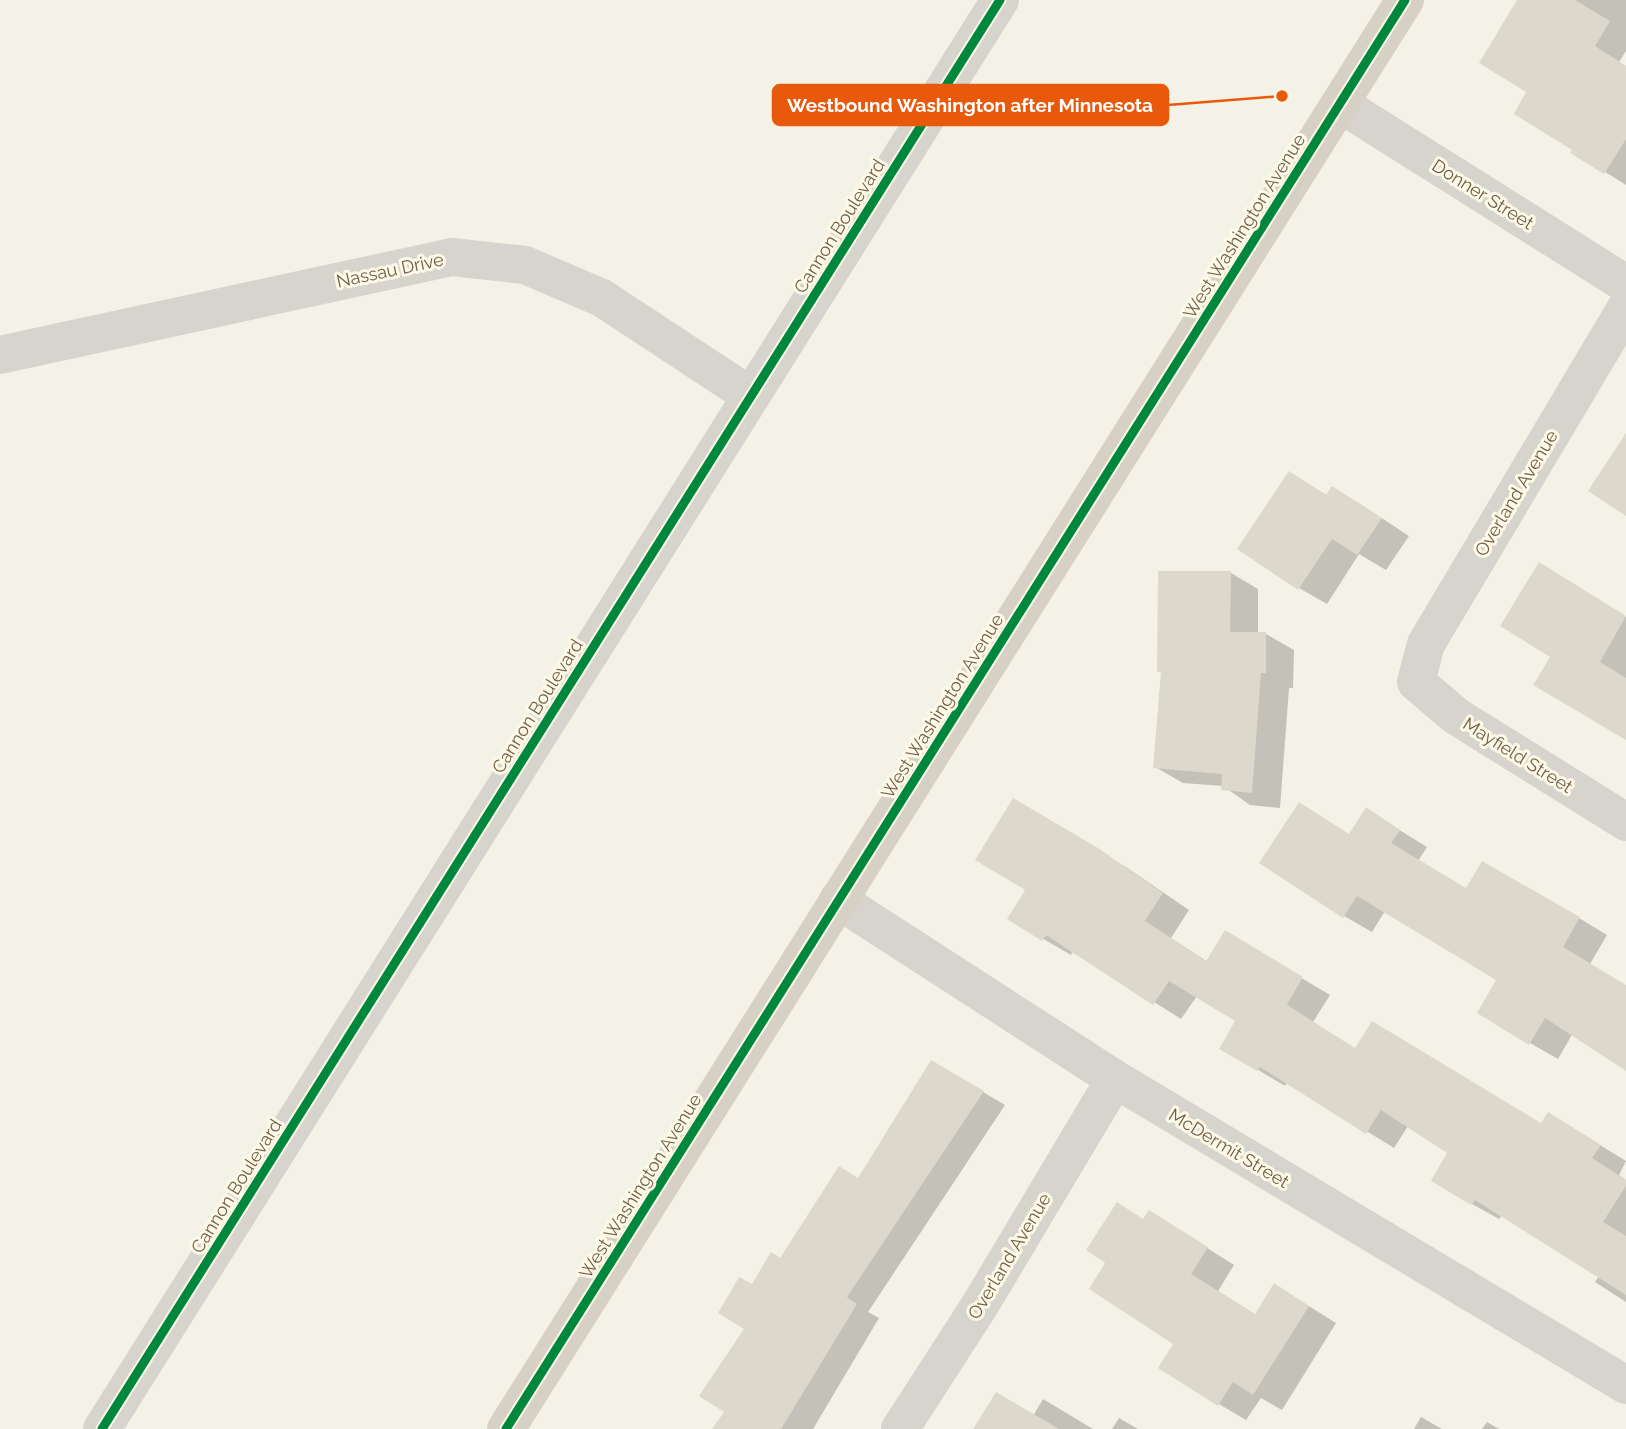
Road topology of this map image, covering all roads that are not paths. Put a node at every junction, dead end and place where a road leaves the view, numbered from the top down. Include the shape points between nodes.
1 (1000, 0) edge
2 (1405, 0) edge
3 (1340, 104) junction
4 (1626, 285) edge
5 (1626, 308) edge
6 (0, 355) edge
7 (751, 396) junction
8 (1416, 682) joint
9 (1626, 822) edge
10 (838, 900) junction
11 (1115, 1079) junction
12 (1626, 1385) edge
13 (102, 1429) edge
14 (506, 1429) edge
15 (900, 1429) edge

1 - 7 street, Cannon Boulevard
2 - 3 main road, West Washington Avenue
3 - 4 street, Donner Street
3 - 10 main road, West Washington Avenue
5 - 8 street, Overland Avenue via 1426,644
6 - 7 street, Nassau Drive via 452,257 525,265 602,298
7 - 13 street, Cannon Boulevard
8 - 9 street, Mayfield Street via 1456,716
10 - 11 street, McDermit Street
10 - 14 main road, West Washington Avenue
11 - 12 street, McDermit Street
11 - 15 street, Overland Avenue via 981,1305

